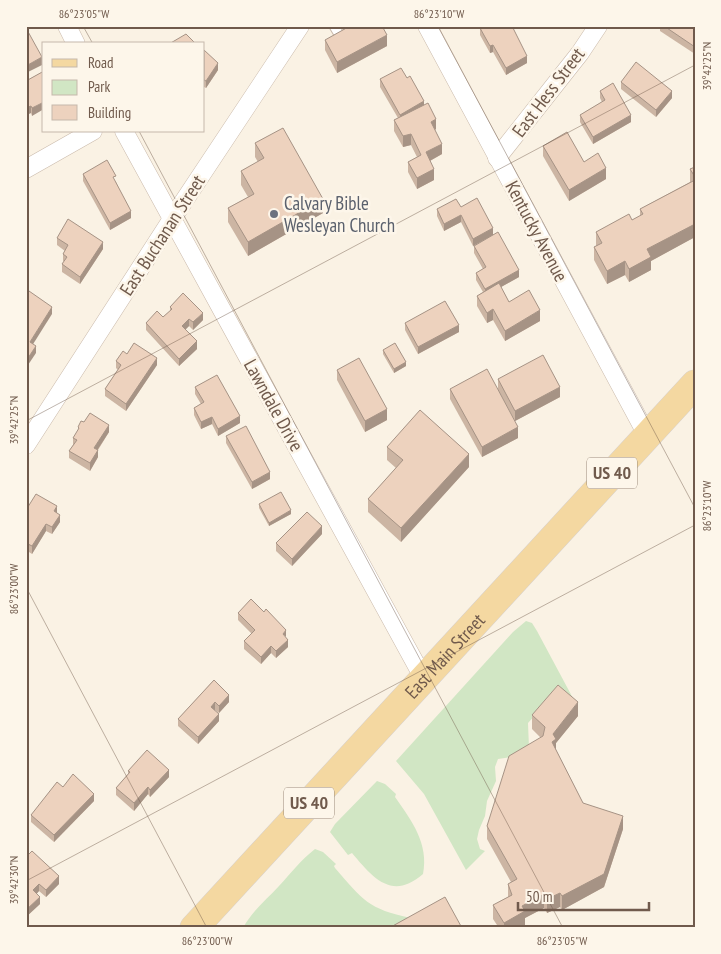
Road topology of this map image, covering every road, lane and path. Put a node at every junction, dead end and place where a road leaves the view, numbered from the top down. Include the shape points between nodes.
1 (67, 26) edge
2 (300, 26) edge
3 (334, 26) edge
4 (427, 26) edge
5 (598, 26) edge
6 (340, 36) edge
7 (75, 42) edge
8 (91, 132) edge
9 (125, 132) edge
10 (497, 158) junction
11 (26, 169) edge
12 (172, 220) junction
13 (695, 384) edge
14 (647, 435) junction
15 (26, 445) edge
16 (424, 679) junction
17 (194, 928) edge

1 - 7 street
2 - 12 street, East Buchanan Street
3 - 6 lane
4 - 10 street, Kentucky Avenue
5 - 10 street, East Hess Street
8 - 11 street
9 - 12 street, Lawndale Drive
10 - 14 street, Kentucky Avenue
12 - 15 street, East Buchanan Street
12 - 16 street, Lawndale Drive
13 - 14 main road, East Main Street / US 40
14 - 16 main road, East Main Street / US 40
16 - 17 main road, East Main Street / US 40

